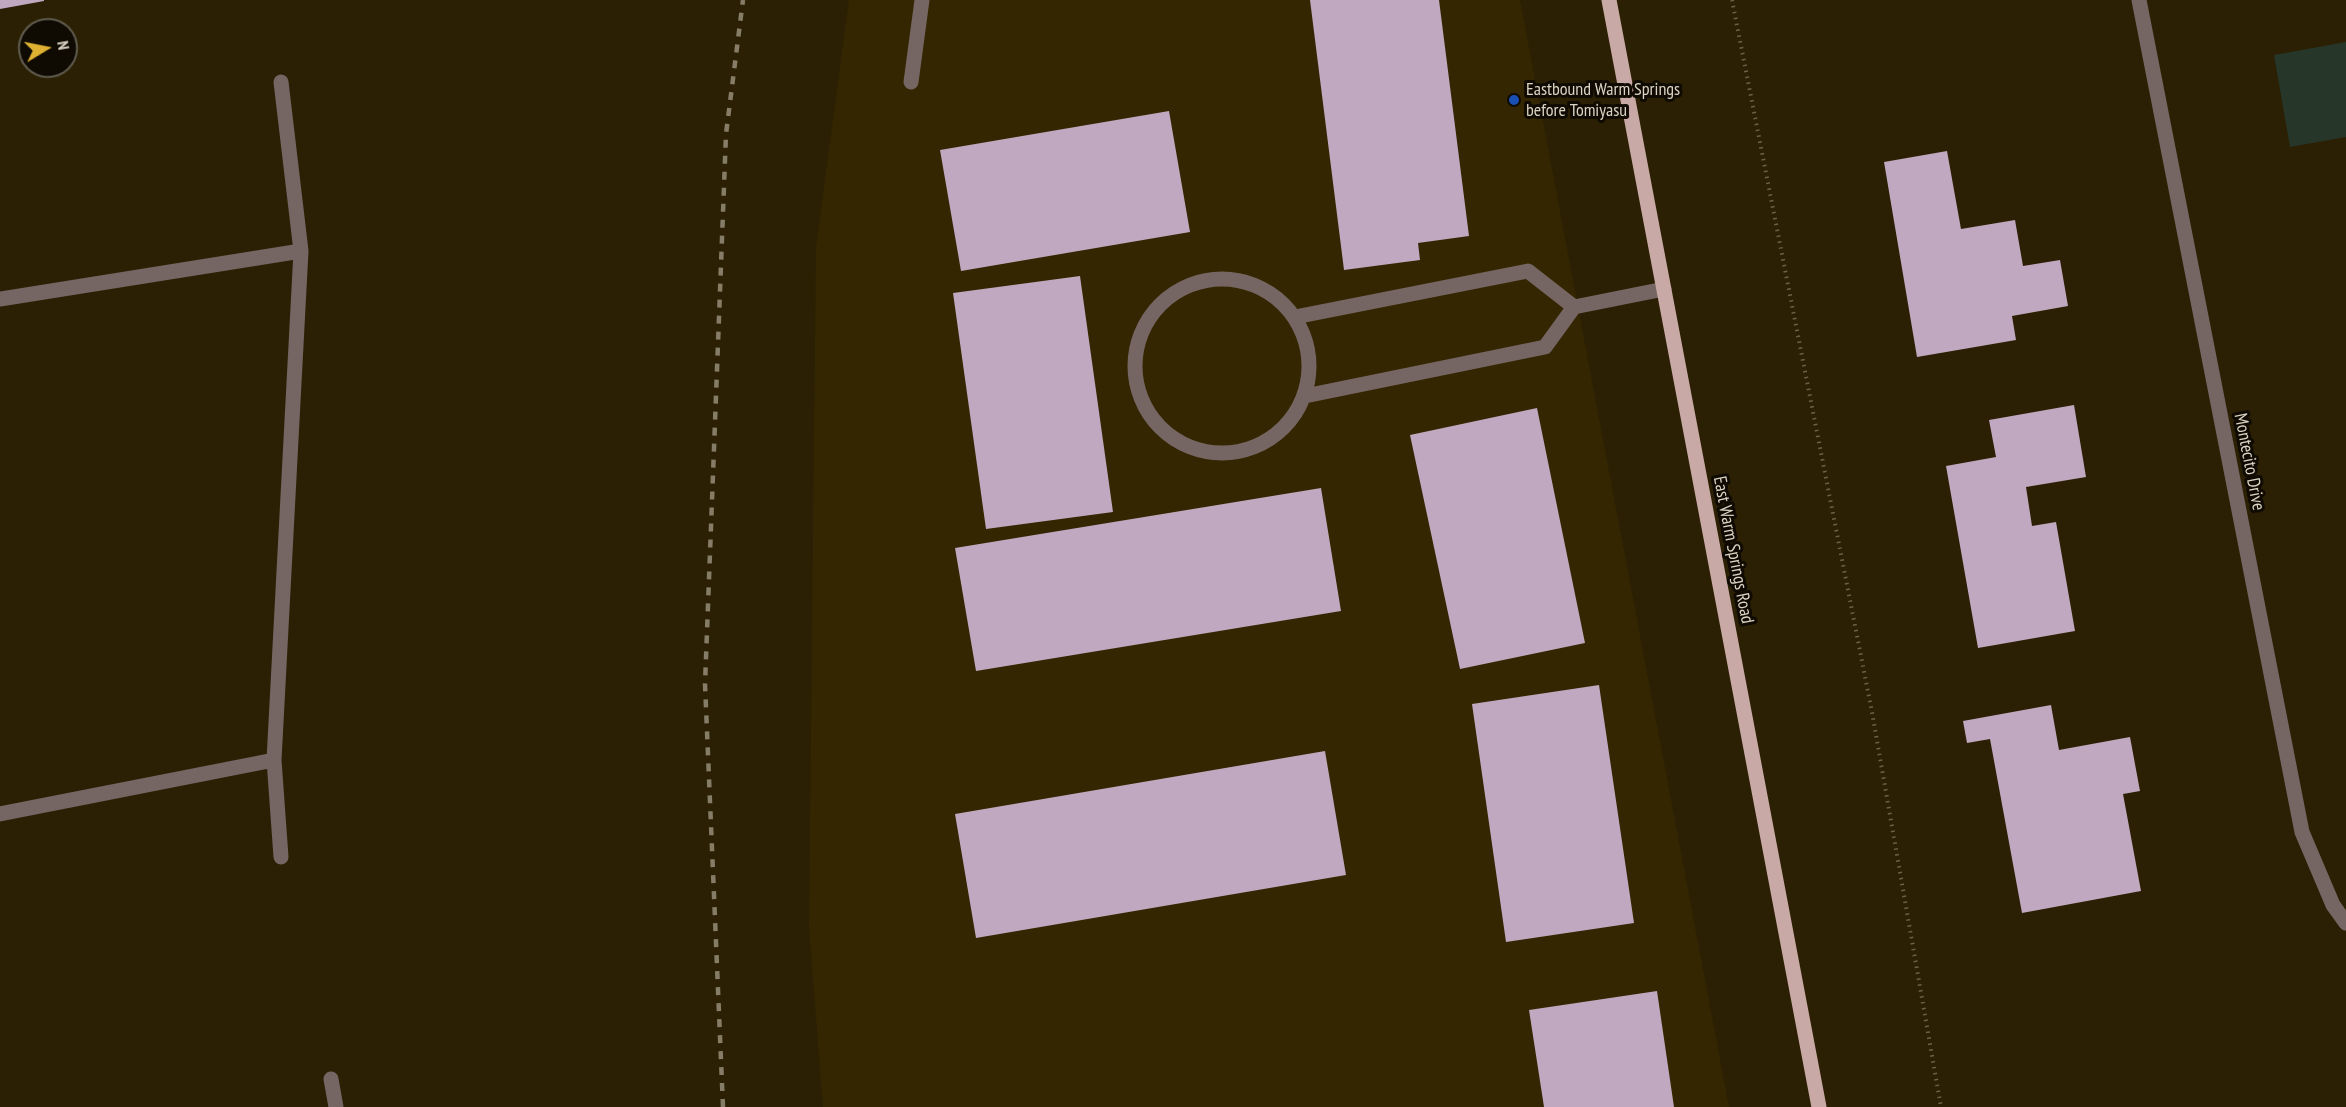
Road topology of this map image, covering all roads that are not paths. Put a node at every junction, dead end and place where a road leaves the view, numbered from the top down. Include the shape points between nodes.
1 (922, 0) edge
2 (1609, 0) edge
3 (2139, 0) edge
4 (280, 82) dead end
5 (911, 82) dead end
6 (301, 251) junction
7 (1664, 289) junction
8 (0, 299) edge
9 (1574, 307) junction
10 (1295, 317) junction
11 (1305, 396) junction
12 (274, 760) junction
13 (0, 814) edge
14 (281, 857) dead end
15 (2346, 923) edge
16 (331, 1079) dead end
17 (336, 1107) edge
18 (1819, 1107) edge

1 - 5 street
2 - 7 main road, East Warm Springs Road
3 - 15 street, Montecito Drive via 2302,832 2333,905
4 - 6 street
6 - 8 street
6 - 12 street
7 - 9 street
7 - 18 main road, East Warm Springs Road
9 - 10 street via 1528,271
9 - 11 street via 1545,347
10 - 11 street via 1306,342 1309,372
10 - 11 street via 1276,297 1252,284 1226,278 1198,281 1173,293 1153,311 1140,335 1134,362 1139,392 1153,419 1174,439 1202,451 1232,453 1261,444 1285,426
12 - 13 street
12 - 14 street
16 - 17 street

